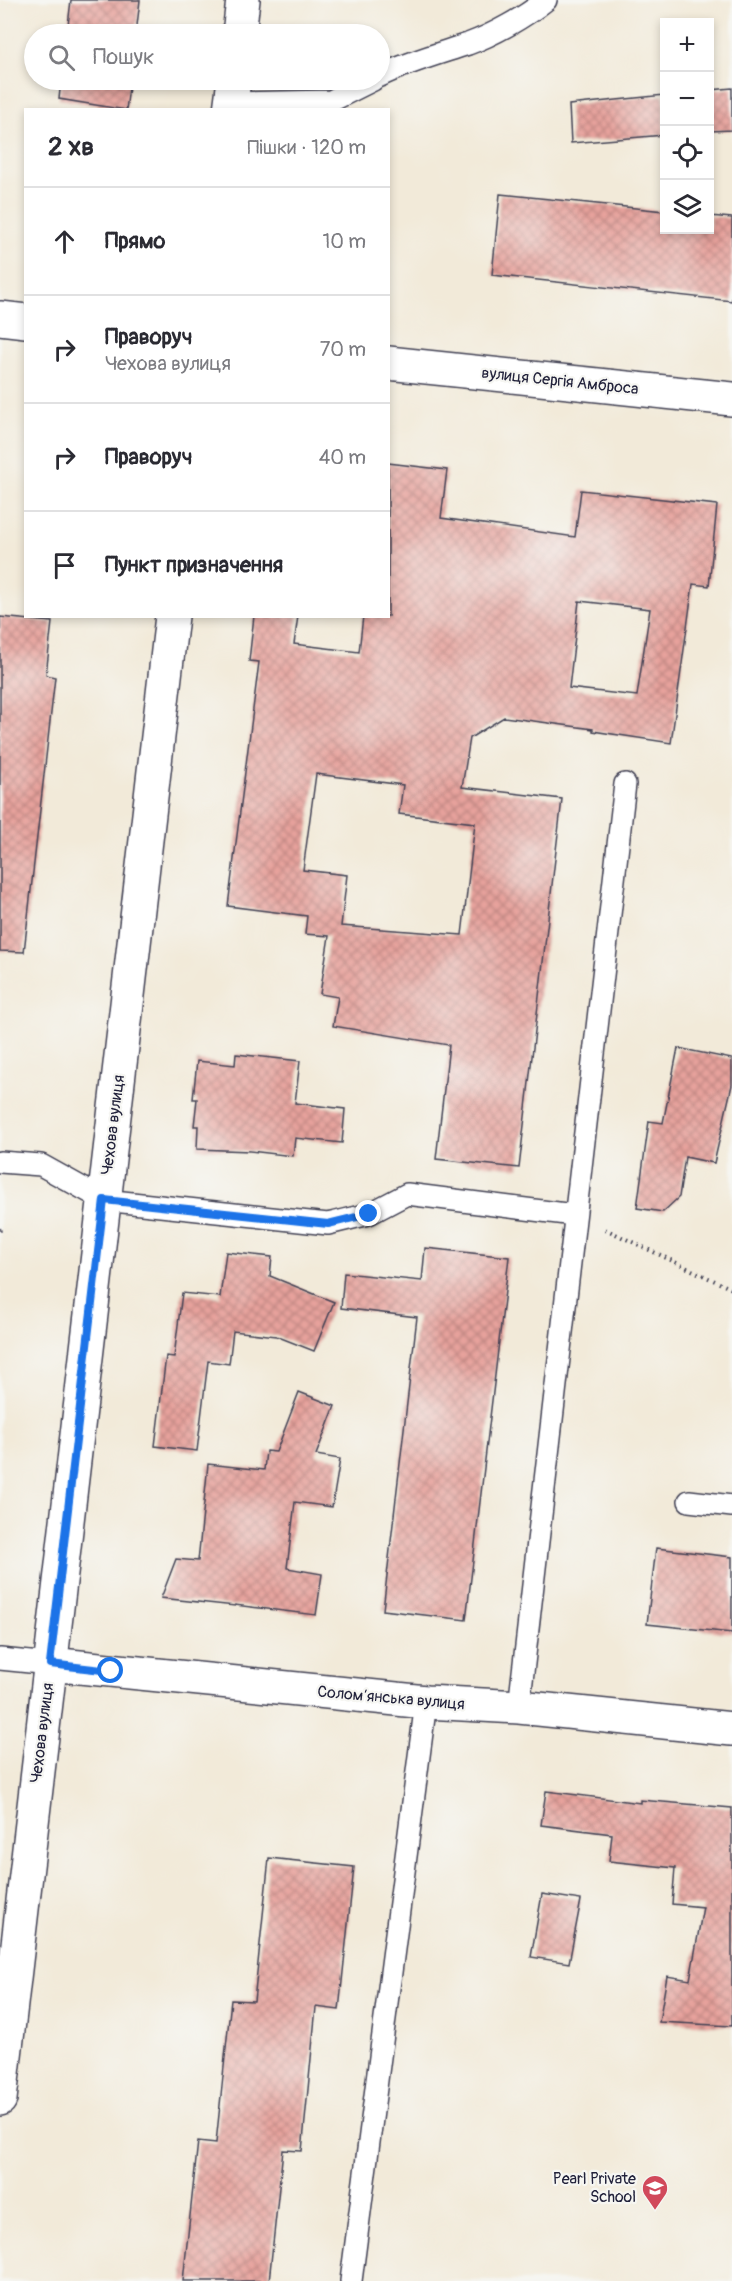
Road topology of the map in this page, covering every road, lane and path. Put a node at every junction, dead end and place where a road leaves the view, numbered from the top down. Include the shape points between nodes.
1 (243, 0) edge
2 (546, 0) edge
3 (240, 24) edge
4 (390, 71) edge
5 (353, 90) edge
6 (232, 97) edge
7 (0, 318) edge
8 (24, 321) edge
9 (390, 363) edge
10 (732, 399) edge
11 (172, 618) edge
12 (625, 784) dead end
13 (0, 1162) edge
14 (104, 1200) junction
15 (574, 1215) junction
16 (732, 1289) edge
17 (689, 1501) dead end
18 (732, 1506) edge
19 (0, 1659) edge
20 (50, 1664) junction
21 (426, 1702) junction
22 (519, 1707) junction
23 (732, 1729) edge
24 (0, 2099) edge
25 (351, 2281) edge

1 - 3 street
2 - 4 lane via 471,43
5 - 6 lane via 331,101
7 - 8 street
9 - 10 street, вулиця Сергія Амброса
11 - 14 street, Чехова вулиця
12 - 15 lane
13 - 14 lane via 40,1165
14 - 15 lane via 328,1224 369,1214 407,1194
14 - 20 street, Чехова вулиця
15 - 16 path
15 - 22 lane
17 - 18 lane
19 - 20 lane
20 - 21 street, Соломʼянська вулиця
20 - 24 street, Чехова вулиця
21 - 22 street, Соломʼянська вулиця
21 - 25 lane
22 - 23 street, Соломʼянська вулиця

